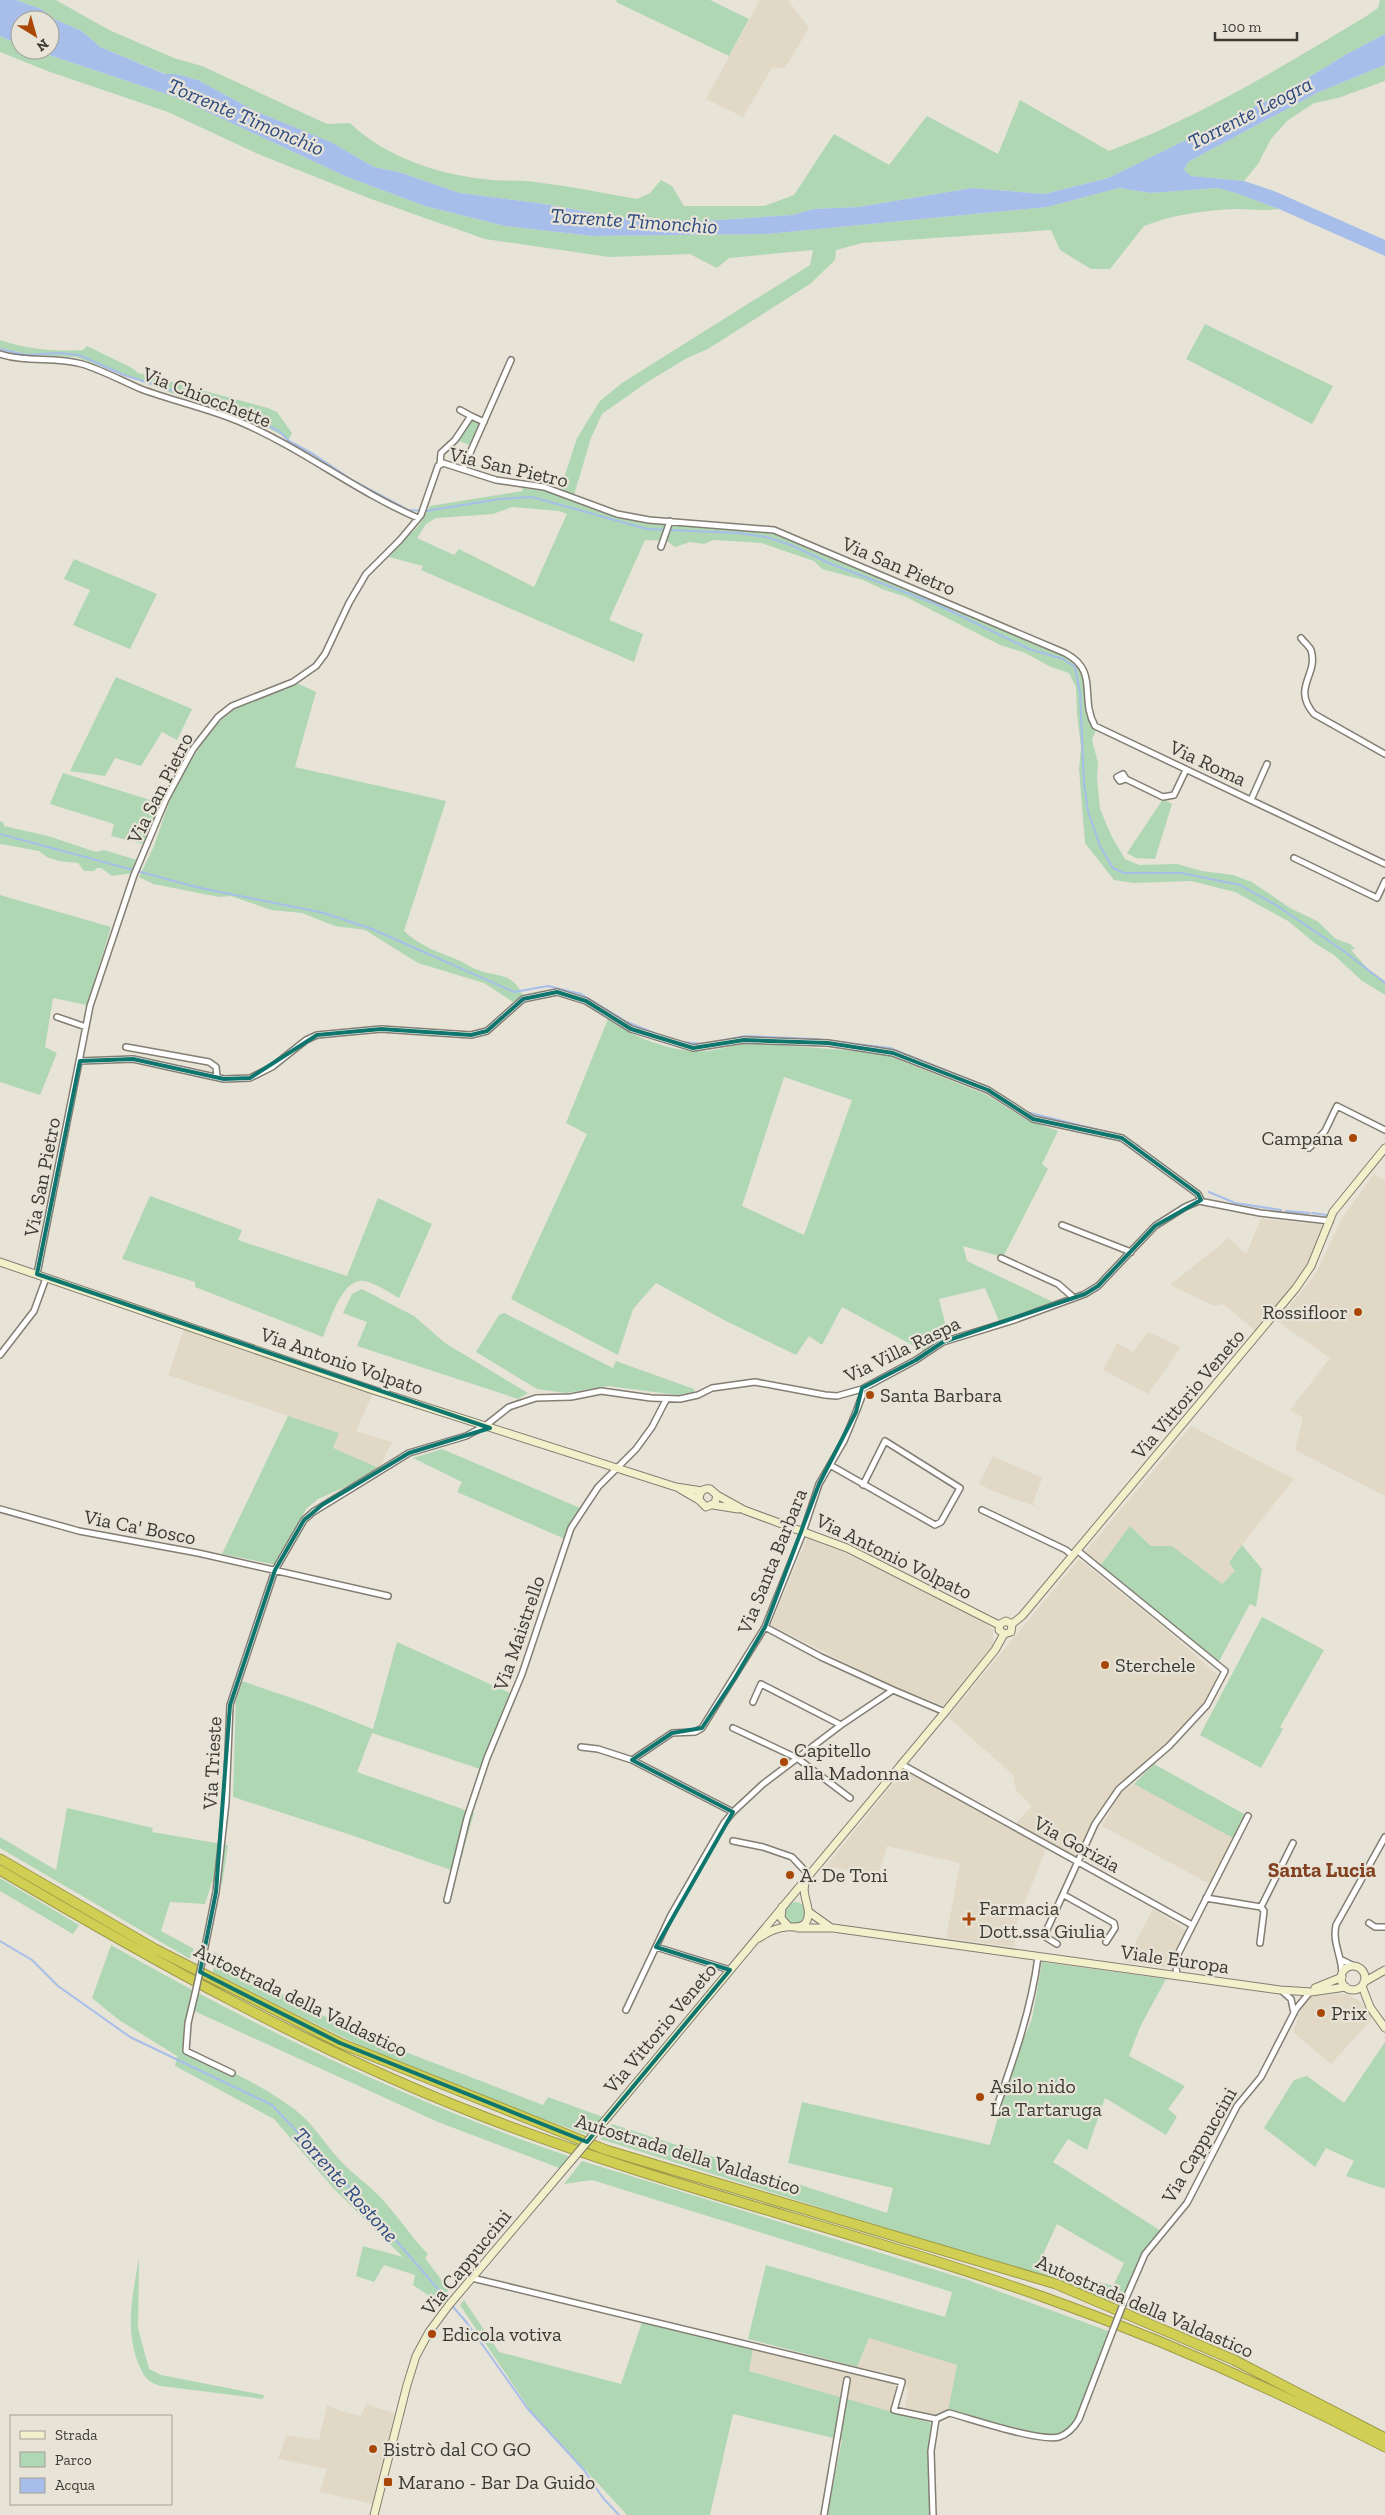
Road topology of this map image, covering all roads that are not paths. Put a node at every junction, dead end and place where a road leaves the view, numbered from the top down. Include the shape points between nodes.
1 (0, 354) edge
2 (511, 360) dead end
3 (460, 410) dead end
4 (471, 416) junction
5 (484, 422) junction
6 (440, 464) junction
7 (463, 469) junction
8 (419, 517) junction
9 (670, 524) junction
10 (662, 547) dead end
11 (1301, 638) dead end
12 (1065, 653) joint
13 (1385, 754) edge
14 (1267, 764) dead end
15 (1186, 770) junction
16 (1126, 779) dead end
17 (1250, 800) junction
18 (1294, 858) dead end
19 (1385, 864) edge
20 (1385, 881) edge
21 (58, 1017) dead end
22 (86, 1027) junction
23 (126, 1047) dead end
24 (80, 1061) junction
25 (217, 1077) junction
26 (1385, 1130) edge
27 (1309, 1148) dead end
28 (1385, 1148) edge
29 (1202, 1200) junction
30 (1330, 1221) junction
31 (1062, 1225) dead end
32 (1131, 1252) junction
33 (1001, 1258) dead end
34 (0, 1262) edge
35 (37, 1274) junction
36 (46, 1278) junction
37 (1074, 1298) junction
38 (0, 1355) edge
39 (862, 1389) junction
40 (666, 1400) junction
41 (485, 1426) junction
42 (830, 1465) junction
43 (616, 1468) junction
44 (863, 1485) junction
45 (676, 1487) junction
46 (702, 1491) junction
47 (717, 1495) junction
48 (699, 1500) junction
49 (713, 1505) junction
50 (0, 1509) edge
51 (744, 1510) junction
52 (982, 1510) dead end
53 (803, 1531) junction
54 (1076, 1554) junction
55 (275, 1570) junction
56 (388, 1596) dead end
57 (1012, 1624) junction
58 (999, 1626) junction
59 (765, 1627) junction
60 (1004, 1634) junction
61 (893, 1690) junction
62 (753, 1702) dead end
63 (945, 1712) junction
64 (840, 1725) junction
65 (733, 1728) dead end
66 (581, 1747) dead end
67 (797, 1758) junction
68 (632, 1760) junction
69 (901, 1764) junction
70 (850, 1798) dead end
71 (733, 1812) junction
72 (1248, 1816) dead end
73 (1385, 1837) edge
74 (733, 1841) dead end
75 (1293, 1843) dead end
76 (0, 1859) edge
77 (1077, 1861) junction
78 (0, 1870) edge
79 (808, 1875) junction
80 (1064, 1895) junction
81 (1206, 1898) junction
82 (447, 1900) dead end
83 (784, 1904) junction
84 (1261, 1907) junction
85 (808, 1908) junction
86 (1369, 1923) dead end
87 (1192, 1925) junction
88 (788, 1926) junction
89 (1385, 1927) edge
90 (798, 1928) junction
91 (833, 1928) junction
92 (1106, 1942) dead end
93 (752, 1943) junction
94 (1260, 1943) dead end
95 (1057, 1944) dead end
96 (656, 1947) junction
97 (1038, 1957) junction
98 (1342, 1960) junction
99 (1356, 1966) junction
100 (730, 1970) junction
101 (1363, 1971) junction
102 (1382, 1971) edge
103 (1177, 1975) junction
104 (1342, 1976) junction
105 (1361, 1986) junction
106 (1346, 1987) junction
107 (1280, 1990) junction
108 (1299, 1991) junction
109 (1309, 1991) junction
110 (1292, 2002) junction
111 (626, 2010) dead end
112 (1294, 2013) junction
113 (1385, 2028) edge
114 (232, 2073) dead end
115 (995, 2112) dead end
116 (536, 2203) joint
117 (472, 2278) junction
118 (847, 2380) dead end
119 (936, 2418) junction
120 (1385, 2438) edge
121 (1385, 2447) edge
122 (374, 2515) edge
123 (824, 2515) edge
124 (933, 2515) edge

1 - 8 street, Via Chiocchette via 83,364 142,389 238,421 289,445 388,505
2 - 5 street
3 - 4 street
4 - 5 street
4 - 6 street via 455,440 441,453
5 - 7 street
6 - 7 street, Via San Pietro
6 - 8 street, Via San Pietro
7 - 9 street, Via San Pietro via 496,480 544,487 617,514
8 - 22 street, Via San Pietro via 366,574 316,666 293,682 232,706 204,732 166,799 134,875 90,1006
9 - 10 street
9 - 12 street, Via San Pietro via 774,530
11 - 13 street via 1311,649 1312,661 1304,691 1305,704 1314,714
12 - 15 street, Via Roma via 1085,670 1088,708 1095,726
14 - 17 street
15 - 16 street via 1169,799
15 - 17 street, Via Roma
17 - 19 street, Via Roma
18 - 20 street via 1377,898
21 - 22 street
22 - 24 street, Via San Pietro
23 - 25 street via 210,1062 216,1067
24 - 25 street via 133,1059
24 - 35 street, Via San Pietro
25 - 29 street via 250,1078 272,1067 317,1035 381,1029 471,1035 487,1031 523,999 557,992 586,1001 631,1029 693,1048 744,1040 828,1042 893,1053 988,1090 1033,1119 1122,1138
26 - 27 street via 1337,1106 1325,1131
28 - 30 street, Via Vittorio Veneto
29 - 30 street via 1260,1213
29 - 32 street, Via Villa Raspa via 1156,1226
30 - 54 street, Via Vittorio Veneto via 1311,1266 1296,1288
31 - 32 street
32 - 37 street, Via Villa Raspa via 1098,1286
33 - 37 street via 1058,1284
34 - 35 street, Via Antonio Volpato
35 - 36 street, Via Antonio Volpato
36 - 38 street via 34,1311
36 - 41 street, Via Antonio Volpato
37 - 39 street, Via Villa Raspa via 943,1342
39 - 40 street, Via Villa Raspa via 836,1396 755,1382 712,1388 698,1395
39 - 42 street, Via Santa Barbara via 854,1420
40 - 41 street, Via Villa Raspa via 601,1391 571,1397 536,1398 510,1408
40 - 43 street, Via Maistrello via 642,1442
41 - 43 street, Via Antonio Volpato
41 - 55 street, Via Trieste via 456,1440 409,1453 322,1505 304,1520
42 - 44 street
42 - 53 street, Via Santa Barbara
43 - 45 street, Via Antonio Volpato
43 - 82 street, Via Maistrello via 598,1487 571,1528 522,1674 487,1758 467,1818
44 - 44 street via 935,1525 941,1522 960,1488 885,1441
45 - 46 street, Via Antonio Volpato
45 - 48 street, Via Antonio Volpato
46 - 47 street via 710,1489
46 - 48 street
47 - 49 street
47 - 51 street, Via Antonio Volpato
48 - 49 street via 703,1506
49 - 51 street, Via Antonio Volpato
50 - 55 street, Via Ca' Bosco via 79,1531
51 - 53 street, Via Antonio Volpato
52 - 54 street
53 - 58 street, Via Antonio Volpato via 846,1548
53 - 59 street, Via Santa Barbara
54 - 57 street, Via Vittorio Veneto
54 - 77 street via 1225,1671 1207,1705 1191,1723 1119,1790 1095,1824
55 - 56 street
55 - 114 street, Via Trieste, bridge via 230,1705 226,1802 216,1892 188,2023 186,2051
57 - 58 street via 1004,1621
57 - 60 street, Via Vittorio Veneto via 1011,1632
58 - 60 street
59 - 61 street
59 - 68 street, Via Santa Barbara via 702,1728 696,1732 672,1733
60 - 63 street, Via Vittorio Veneto
61 - 63 street
61 - 64 street
62 - 64 street via 761,1684
63 - 69 street, Via Vittorio Veneto
64 - 67 street
65 - 67 street
66 - 68 street
67 - 70 street
67 - 71 street
68 - 71 street
69 - 77 street, Via Gorizia
69 - 79 street, Via Vittorio Veneto
71 - 96 street via 724,1822
72 - 81 street
73 - 98 street via 1336,1925 1334,1936
74 - 79 street via 792,1857
75 - 84 street
76 - 120 highway, Autostrada della Valdastico via 155,1949 340,2043 606,2150 1056,2284 1234,2360
77 - 80 street
77 - 87 street, Via Gorizia
78 - 121 highway, Autostrada della Valdastico via 222,1997 320,2046 428,2094 575,2150 1047,2298 1230,2372
79 - 83 street, Via Vittorio Veneto
79 - 85 street via 803,1891
80 - 92 street via 1114,1923 1115,1928
80 - 95 street via 1044,1936
81 - 84 street
81 - 87 street
83 - 85 street via 795,1899
83 - 88 street via 781,1918
83 - 93 street, Via Vittorio Veneto
84 - 94 street via 1264,1911
85 - 90 street via 808,1920
85 - 91 street, Viale Europa
86 - 89 street
87 - 103 street via 1175,1960
88 - 90 street
88 - 93 street, Via Vittorio Veneto
90 - 91 street, Viale Europa
91 - 97 street, Viale Europa
93 - 100 street, Via Vittorio Veneto
96 - 100 street
96 - 111 street
97 - 103 street, Viale Europa
97 - 115 street via 1023,2031
98 - 99 street
98 - 104 street
99 - 101 street
99 - 104 street via 1349,1967
100 - 116 street, Via Vittorio Veneto, bridge
101 - 102 street
101 - 105 street
102 - 105 street
103 - 107 street, Viale Europa
104 - 106 street
104 - 109 street, Viale Europa
105 - 106 street
105 - 113 street
106 - 109 street, Viale Europa
107 - 108 street, Viale Europa
107 - 110 street
108 - 109 street, Viale Europa
108 - 110 street via 1292,1996
109 - 112 street, Via Cappuccini
110 - 112 street
112 - 119 street, Via Cappuccini, bridge via 1261,2077 1229,2120 1187,2203 1145,2254 1080,2419 1074,2426 1060,2436 1044,2438 949,2413
116 - 117 street, Via Cappuccini
117 - 119 street, Via Cappuccini via 902,2382 894,2410
117 - 122 street, Via Cappuccini via 449,2305 416,2356
118 - 123 street
119 - 124 street via 931,2451

